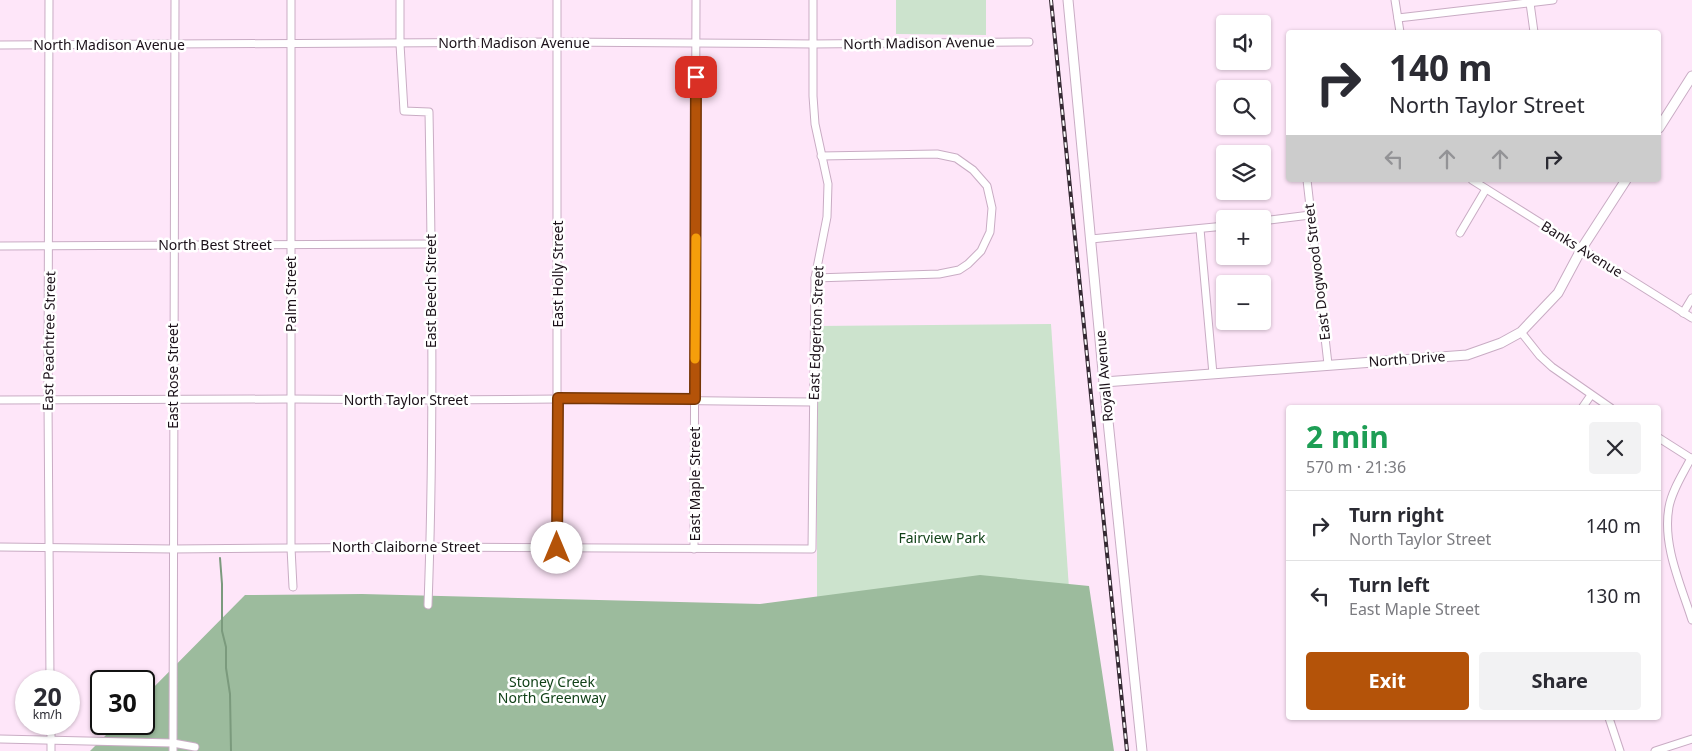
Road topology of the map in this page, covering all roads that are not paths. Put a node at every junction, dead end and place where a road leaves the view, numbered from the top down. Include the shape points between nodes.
1 (49, 0) edge
2 (174, 0) edge
3 (291, 0) edge
4 (400, 0) edge
5 (557, 0) edge
6 (696, 0) edge
7 (814, 0) edge
8 (1068, 0) edge
9 (1395, 0) edge
10 (1553, 0) edge
11 (1530, 3) junction
12 (1398, 18) junction
13 (1400, 30) edge
14 (1534, 30) edge
15 (557, 42) junction
16 (1029, 42) dead end
17 (48, 44) junction
18 (291, 44) junction
19 (400, 44) junction
20 (696, 44) junction
21 (813, 44) junction
22 (0, 45) edge
23 (174, 45) junction
24 (1692, 76) edge
25 (1661, 125) edge
26 (821, 156) junction
27 (1307, 182) edge
28 (1476, 182) edge
29 (1625, 182) edge
30 (1486, 188) junction
31 (1310, 215) junction
32 (1271, 220) edge
33 (1216, 227) edge
34 (1200, 229) junction
35 (1460, 233) dead end
36 (1091, 239) junction
37 (431, 244) junction
38 (50, 245) junction
39 (291, 245) junction
40 (0, 246) edge
41 (174, 246) junction
42 (1582, 248) junction
43 (815, 278) junction
44 (1692, 298) edge
45 (1683, 312) junction
46 (1692, 318) edge
47 (1521, 332) junction
48 (1328, 364) junction
49 (1213, 374) junction
50 (1104, 382) junction
51 (1591, 395) junction
52 (558, 398) junction
53 (291, 399) junction
54 (695, 399) junction
55 (0, 400) edge
56 (173, 400) junction
57 (431, 400) junction
58 (48, 401) junction
59 (813, 402) junction
60 (1584, 405) edge
61 (1606, 405) edge
62 (1661, 439) edge
63 (1692, 458) edge
64 (0, 547) edge
65 (430, 547) junction
66 (48, 548) junction
67 (291, 548) junction
68 (557, 548) junction
69 (173, 549) junction
70 (694, 549) junction
71 (812, 549) joint
72 (293, 587) dead end
73 (428, 605) dead end
74 (1692, 620) edge
75 (50, 670) edge
76 (1610, 720) edge
77 (51, 735) edge
78 (0, 739) edge
79 (1692, 739) edge
80 (51, 740) junction
81 (173, 747) edge
82 (195, 747) dead end
83 (51, 751) edge
84 (1142, 751) edge
85 (1620, 751) edge
86 (1654, 751) edge

1 - 17 street, East Peachtree Street
2 - 23 street, East Rose Street
3 - 18 street, Palm Street
4 - 19 street, East Beech Street
5 - 15 street, East Holly Street
6 - 20 street, East Maple Street
7 - 21 street, East Edgerton Street
8 - 36 street, Royall Avenue
9 - 12 street
10 - 11 street
11 - 12 street
11 - 14 street
12 - 13 street
15 - 19 street, North Madison Avenue
15 - 20 street, North Madison Avenue
15 - 52 street, East Holly Street
16 - 21 street, North Madison Avenue
17 - 22 street, North Madison Avenue
17 - 23 street, North Madison Avenue
17 - 38 street, East Peachtree Street
18 - 19 street, North Madison Avenue
18 - 23 street, North Madison Avenue
18 - 39 street, Palm Street
19 - 37 street, East Beech Street via 404,111 429,112
20 - 21 street, North Madison Avenue
20 - 54 street, East Maple Street
21 - 26 street, East Edgerton Street via 813,96
23 - 41 street, East Rose Street
24 - 25 street
26 - 43 street, East Edgerton Street via 828,184 827,217
26 - 43 street via 938,154 956,158 987,186 992,208 990,232 981,250 959,270 911,276
27 - 31 street, East Dogwood Street
28 - 30 street, Banks Avenue
29 - 42 street, North Drive
30 - 35 street
30 - 42 street, Banks Avenue
31 - 32 street
31 - 48 street, East Dogwood Street
33 - 34 street
34 - 36 street
34 - 49 street
36 - 50 street, Royall Avenue
37 - 39 street, North Best Street
37 - 57 street, East Beech Street
38 - 40 street, North Best Street
38 - 41 street, North Best Street
38 - 58 street, East Peachtree Street
39 - 41 street, North Best Street
39 - 53 street, Palm Street
41 - 56 street, East Rose Street
42 - 45 street, Banks Avenue
42 - 47 street, North Drive via 1558,293
43 - 59 street, East Edgerton Street
44 - 45 street
45 - 46 street, Banks Avenue
47 - 48 street, North Drive via 1467,355
47 - 51 street via 1552,368
48 - 49 street, North Drive
49 - 50 street, North Drive
50 - 84 street, Royall Avenue
51 - 60 street
51 - 61 street
52 - 54 street, North Taylor Street
52 - 57 street, North Taylor Street
52 - 68 street, East Holly Street
53 - 56 street, North Taylor Street
53 - 57 street, North Taylor Street
53 - 67 street, Palm Street
54 - 59 street, North Taylor Street
54 - 70 street, East Maple Street
55 - 58 street, North Taylor Street
56 - 58 street, North Taylor Street
56 - 69 street, East Rose Street
57 - 65 street, East Beech Street
58 - 66 street, East Peachtree Street
59 - 71 street, East Edgerton Street
62 - 63 street
63 - 74 street via 1674,490 1667,525 1672,556
64 - 66 street, North Claiborne Street
65 - 67 street, North Claiborne Street
65 - 68 street, North Claiborne Street
65 - 73 street, East Beech Street
66 - 69 street, North Claiborne Street
66 - 75 street, East Peachtree Street
67 - 69 street, North Claiborne Street
67 - 72 street, Palm Street
68 - 70 street, North Claiborne Street
69 - 81 street, East Rose Street
70 - 71 street, North Claiborne Street
76 - 85 street
77 - 80 street
78 - 80 street
79 - 86 street
80 - 81 street
80 - 83 street
81 - 82 street

